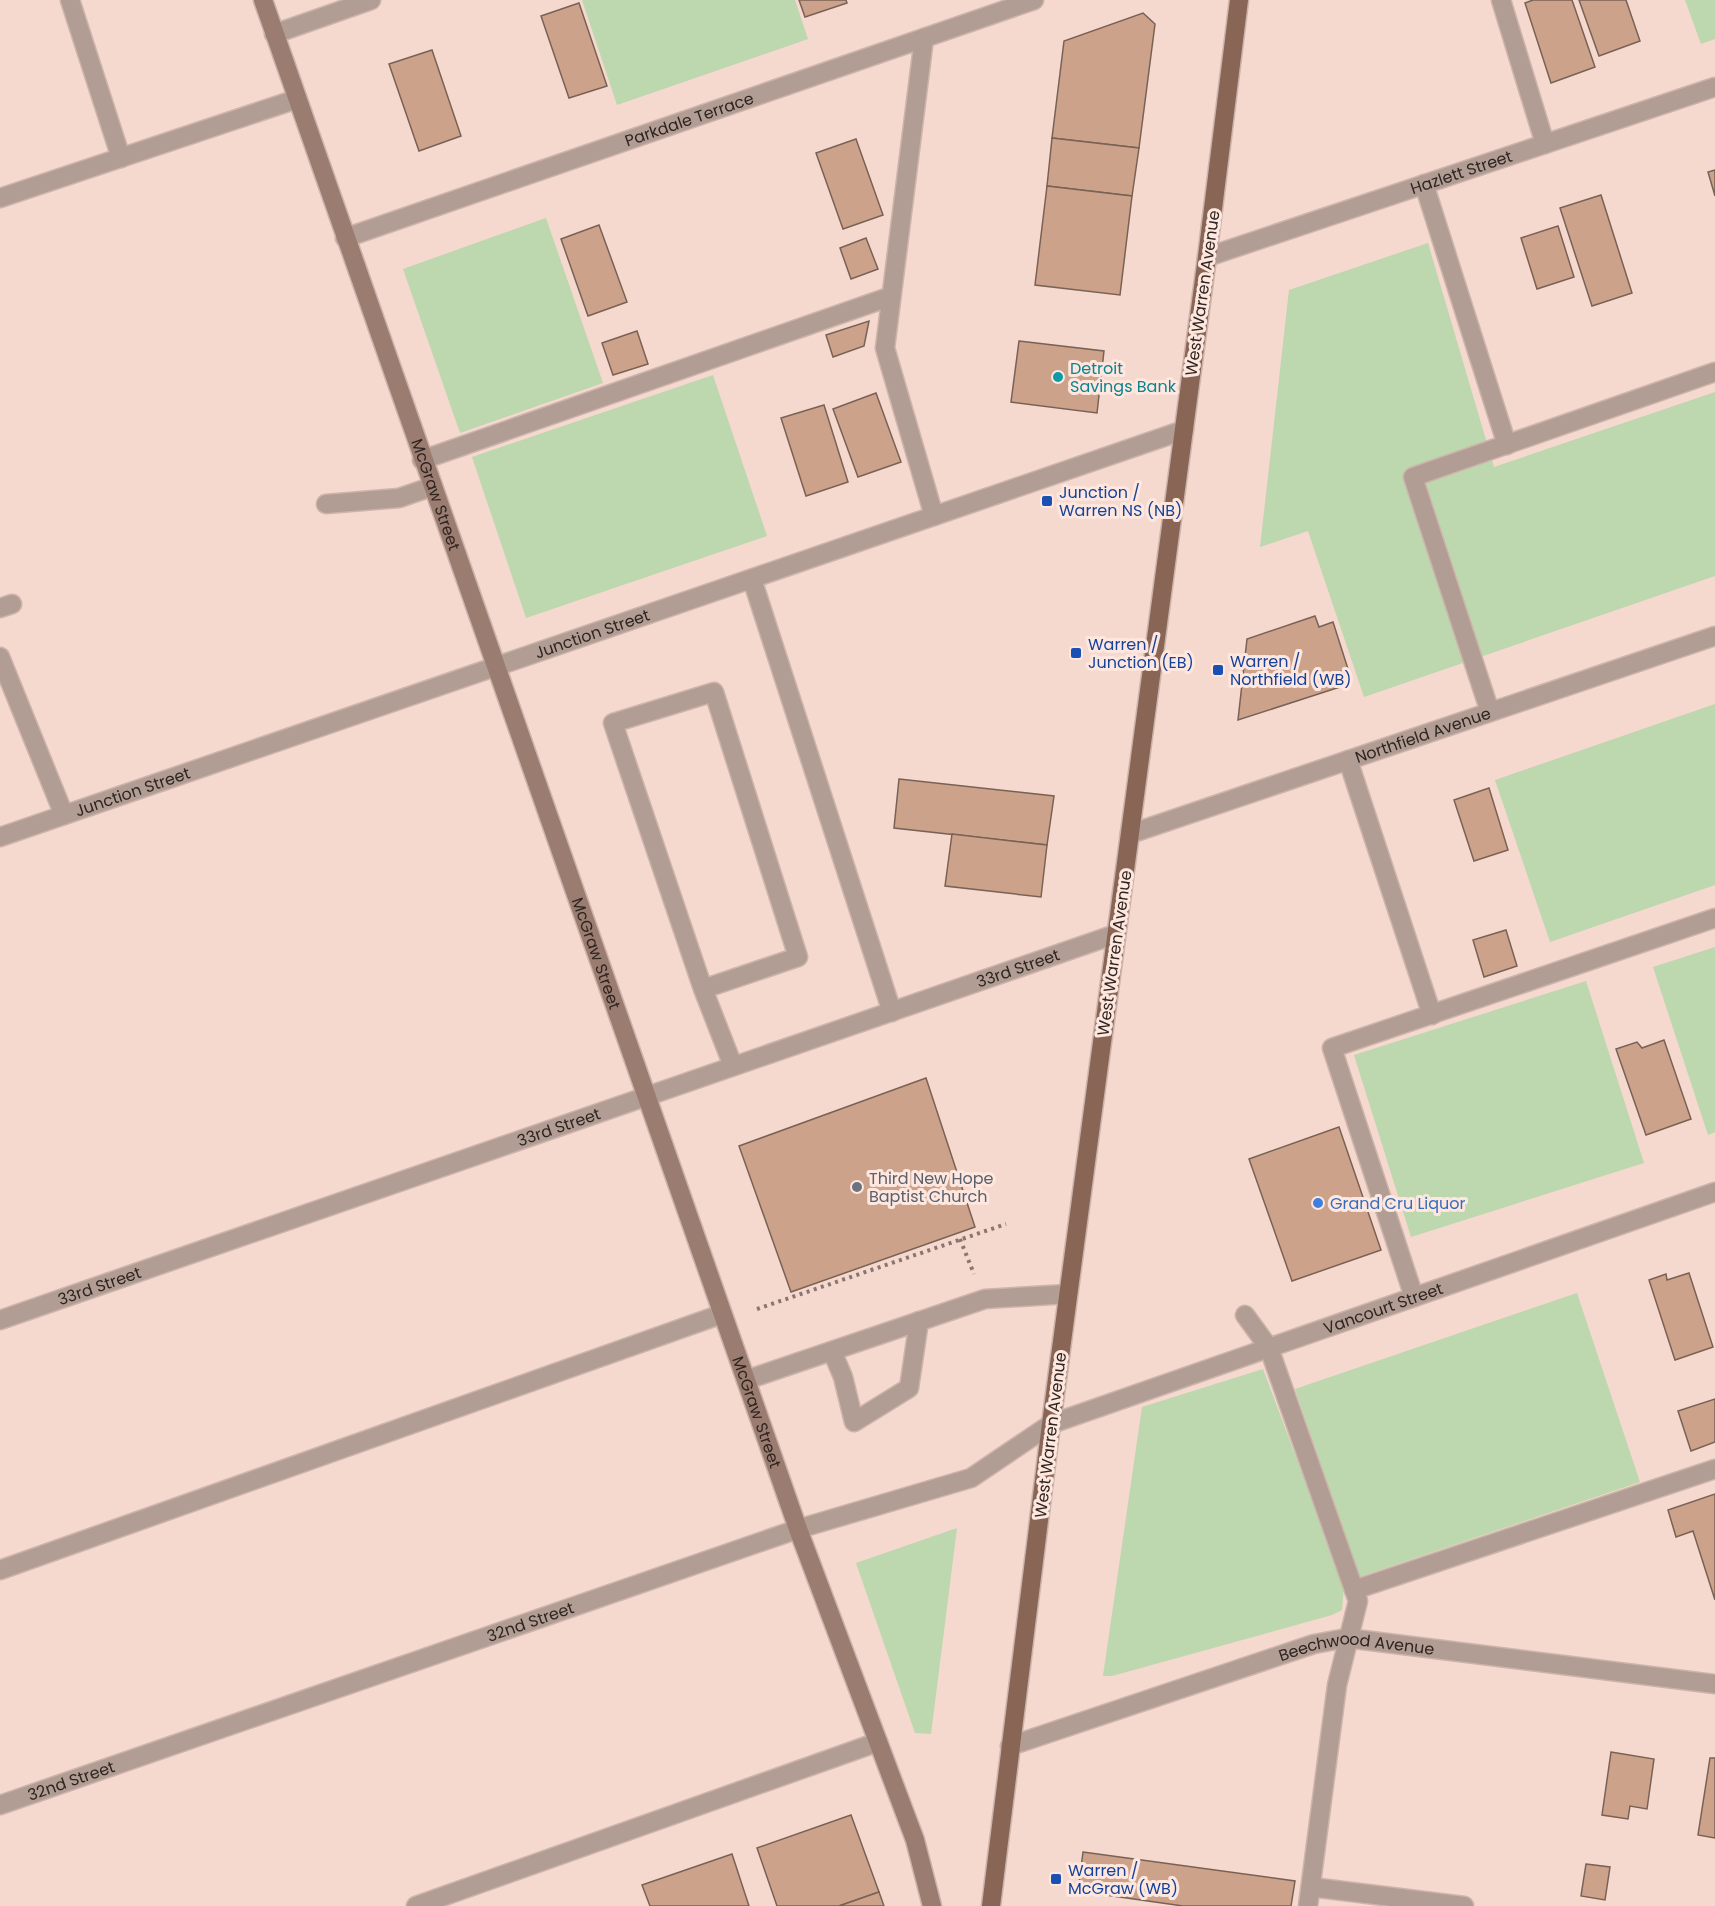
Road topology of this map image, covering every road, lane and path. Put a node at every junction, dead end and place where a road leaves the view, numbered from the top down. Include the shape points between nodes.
1 (70, 0) edge
2 (263, 0) edge
3 (371, 0) edge
4 (1034, 0) edge
5 (1239, 0) edge
6 (1501, 0) edge
7 (274, 34) junction
8 (924, 38) junction
9 (1715, 87) edge
10 (297, 99) junction
11 (1545, 144) junction
12 (121, 158) junction
13 (1424, 184) junction
14 (0, 198) edge
15 (345, 238) junction
16 (1207, 257) junction
17 (889, 297) junction
18 (1715, 372) edge
19 (1184, 430) junction
20 (1507, 445) junction
21 (423, 460) junction
22 (431, 487) junction
23 (326, 504) dead end
24 (934, 516) junction
25 (752, 579) junction
26 (1715, 636) edge
27 (0, 657) edge
28 (495, 668) junction
29 (1490, 712) junction
30 (1348, 760) junction
31 (64, 815) junction
32 (1130, 834) junction
33 (0, 837) edge
34 (1715, 918) edge
35 (1116, 934) junction
36 (704, 989) junction
37 (892, 1011) junction
38 (1432, 1015) junction
39 (733, 1066) junction
40 (645, 1096) junction
41 (1715, 1192) edge
42 (1006, 1224) dead end
43 (960, 1239) junction
44 (976, 1279) dead end
45 (1068, 1294) junction
46 (1414, 1297) junction
47 (757, 1309) dead end
48 (722, 1314) junction
49 (1245, 1315) dead end
50 (0, 1320) edge
51 (919, 1321) junction
52 (1269, 1348) junction
53 (832, 1351) junction
54 (746, 1380) junction
55 (1051, 1424) junction
56 (1715, 1469) edge
57 (798, 1529) junction
58 (0, 1570) edge
59 (1354, 1590) junction
60 (1347, 1638) junction
61 (1715, 1684) edge
62 (878, 1742) junction
63 (1010, 1746) junction
64 (0, 1805) edge
65 (1311, 1887) junction
66 (416, 1906) edge
67 (932, 1906) edge
68 (991, 1906) edge
69 (1308, 1906) edge
70 (1464, 1906) edge

1 - 12 street
2 - 7 street, McGraw Street
3 - 7 street
4 - 8 street, Parkdale Terrace
5 - 16 main road, West Warren Avenue
6 - 11 street
7 - 10 street, McGraw Street
8 - 15 street, Parkdale Terrace
8 - 17 street
9 - 11 street, Hazlett Street
10 - 12 street
10 - 15 street, McGraw Street
11 - 13 street, Hazlett Street
12 - 14 street
13 - 16 street, Hazlett Street
13 - 20 street
15 - 21 street, McGraw Street
16 - 19 main road, West Warren Avenue
17 - 21 street
17 - 24 street via 885,348
18 - 20 street
19 - 24 street, Junction Street
19 - 32 main road, West Warren Avenue
20 - 29 street via 1413,477
21 - 22 street, McGraw Street
22 - 23 street via 399,498
22 - 28 street, McGraw Street
24 - 25 street, Junction Street
25 - 28 street, Junction Street
25 - 37 street
26 - 29 street, Northfield Avenue
27 - 31 street
28 - 31 street, Junction Street
28 - 40 street, McGraw Street
29 - 30 street, Northfield Avenue
30 - 32 street, Northfield Avenue
30 - 38 street
31 - 33 street, Junction Street
32 - 35 main road, West Warren Avenue
34 - 38 street
35 - 37 street, 33rd Street
35 - 45 main road, West Warren Avenue
36 - 36 street via 613,723 714,692 798,957
36 - 39 street
37 - 39 street, 33rd Street
38 - 46 street via 1332,1048
39 - 40 street, 33rd Street
40 - 48 street, McGraw Street
40 - 50 street, 33rd Street
41 - 46 street, Vancourt Street
42 - 43 path
43 - 44 path
43 - 47 path
45 - 51 street via 985,1299
45 - 55 main road, West Warren Avenue
46 - 52 street, Vancourt Street
48 - 54 street, McGraw Street
48 - 58 street
49 - 52 street
51 - 53 street
51 - 53 street via 909,1388 854,1422
52 - 55 street, Vancourt Street
52 - 59 street
53 - 54 street
54 - 57 street, McGraw Street
55 - 57 street, 32nd Street via 971,1478
55 - 63 main road, West Warren Avenue
56 - 59 street
57 - 62 street, McGraw Street
57 - 64 street, 32nd Street
59 - 60 street via 1358,1600
60 - 61 street, Beechwood Avenue
60 - 63 street, Beechwood Avenue via 1314,1644
60 - 65 street via 1337,1685
62 - 66 street
62 - 67 street, McGraw Street via 915,1840
63 - 68 main road, West Warren Avenue
65 - 69 street
65 - 70 street

